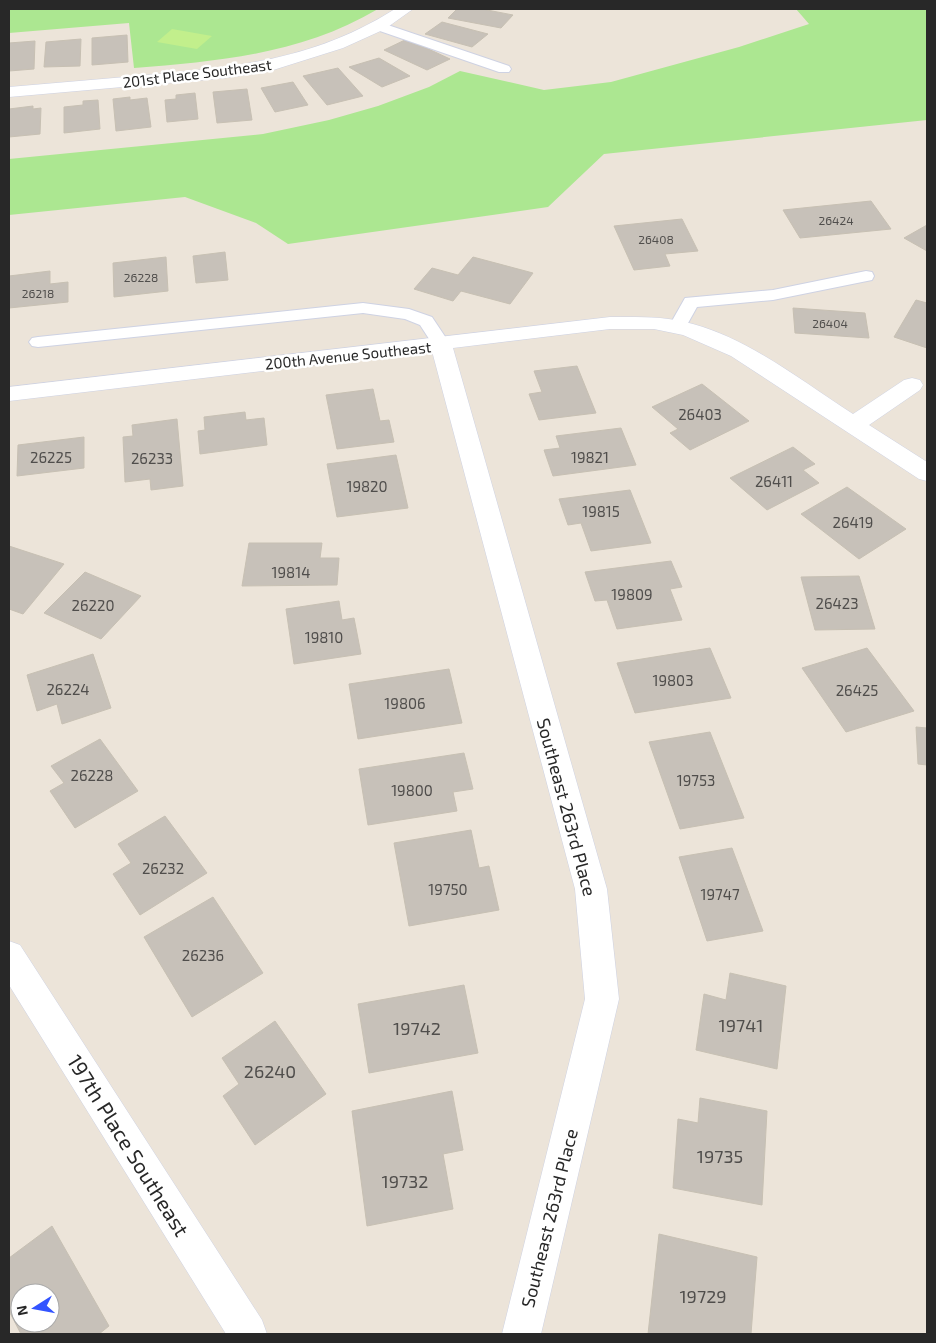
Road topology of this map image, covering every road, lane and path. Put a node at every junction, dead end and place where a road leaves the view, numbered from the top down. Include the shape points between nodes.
1 (405, 9) edge
2 (379, 26) junction
3 (504, 69) dead end
4 (9, 92) edge
5 (866, 276) dead end
6 (683, 328) junction
7 (38, 342) dead end
8 (441, 344) junction
9 (912, 385) dead end
10 (9, 394) edge
11 (854, 424) junction
12 (927, 473) edge
13 (9, 956) edge
14 (248, 1334) edge
15 (521, 1334) edge

1 - 2 street, 201st Place Southeast
2 - 3 lane
2 - 4 street, 201st Place Southeast via 312,54 247,70
5 - 6 lane via 774,294 691,302
6 - 8 street, 200th Avenue Southeast via 654,323 610,323
6 - 11 street, 200th Avenue Southeast via 740,351
7 - 8 lane via 364,308 409,314 426,321
8 - 10 street, 200th Avenue Southeast
8 - 15 street, Southeast 263rd Place via 591,889 602,998
9 - 11 street
11 - 12 street, 200th Avenue Southeast
13 - 14 street, 197th Place Southeast

